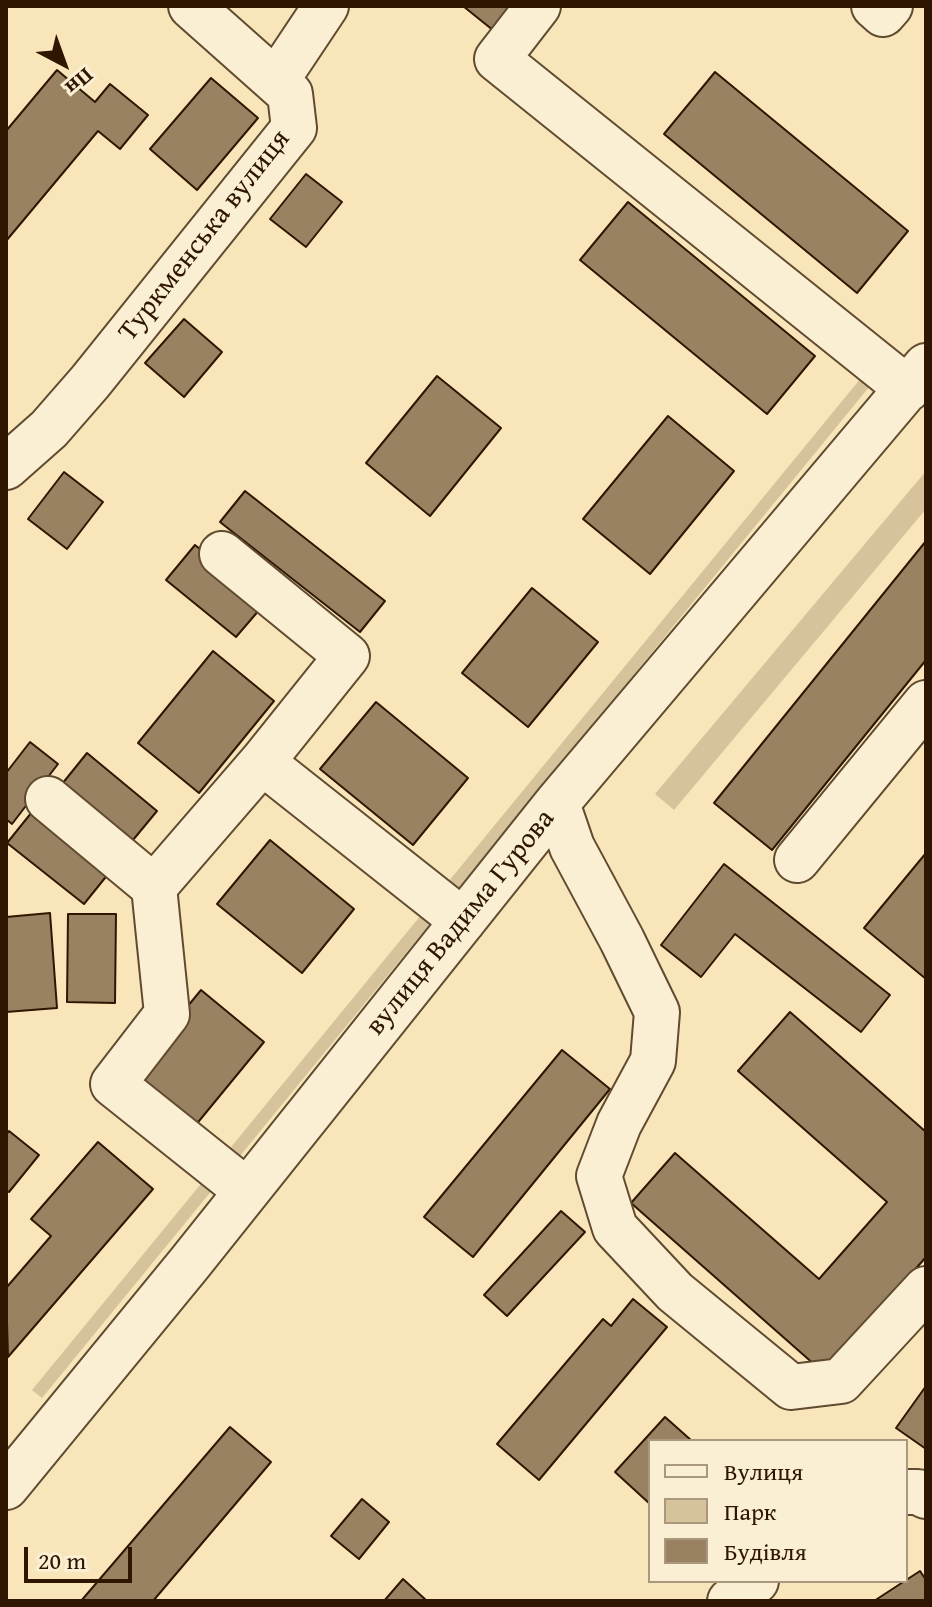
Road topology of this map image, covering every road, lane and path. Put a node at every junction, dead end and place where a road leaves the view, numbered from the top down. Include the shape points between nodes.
1 (191, 6) edge
2 (326, 6) edge
3 (538, 6) edge
4 (874, 6) edge
5 (890, 6) edge
6 (276, 81) junction
7 (920, 375) edge
8 (6, 467) edge
9 (222, 554) dead end
10 (926, 703) edge
11 (262, 762) junction
12 (48, 799) dead end
13 (557, 803) junction
14 (797, 860) dead end
15 (154, 887) junction
16 (463, 921) junction
17 (247, 1191) junction
18 (926, 1289) edge
19 (7, 1483) edge
20 (753, 1583) edge
21 (730, 1601) edge

1 - 6 street, Туркменська вулиця
2 - 6 street
3 - 7 street via 497,59
4 - 5 street via 883,14
6 - 8 street, Туркменська вулиця via 290,94 294,128 80,394
7 - 13 street, вулиця Вадима Гурова
9 - 11 street via 347,656
10 - 14 street
11 - 15 street
11 - 16 street
12 - 15 street
13 - 16 street, вулиця Вадима Гурова
13 - 18 street via 572,847 657,1012 653,1061 599,1176 615,1228 675,1292 791,1387 841,1381
15 - 17 street via 167,1014 113,1084
16 - 17 street, вулиця Вадима Гурова
17 - 19 street, вулиця Вадима Гурова
20 - 21 street

